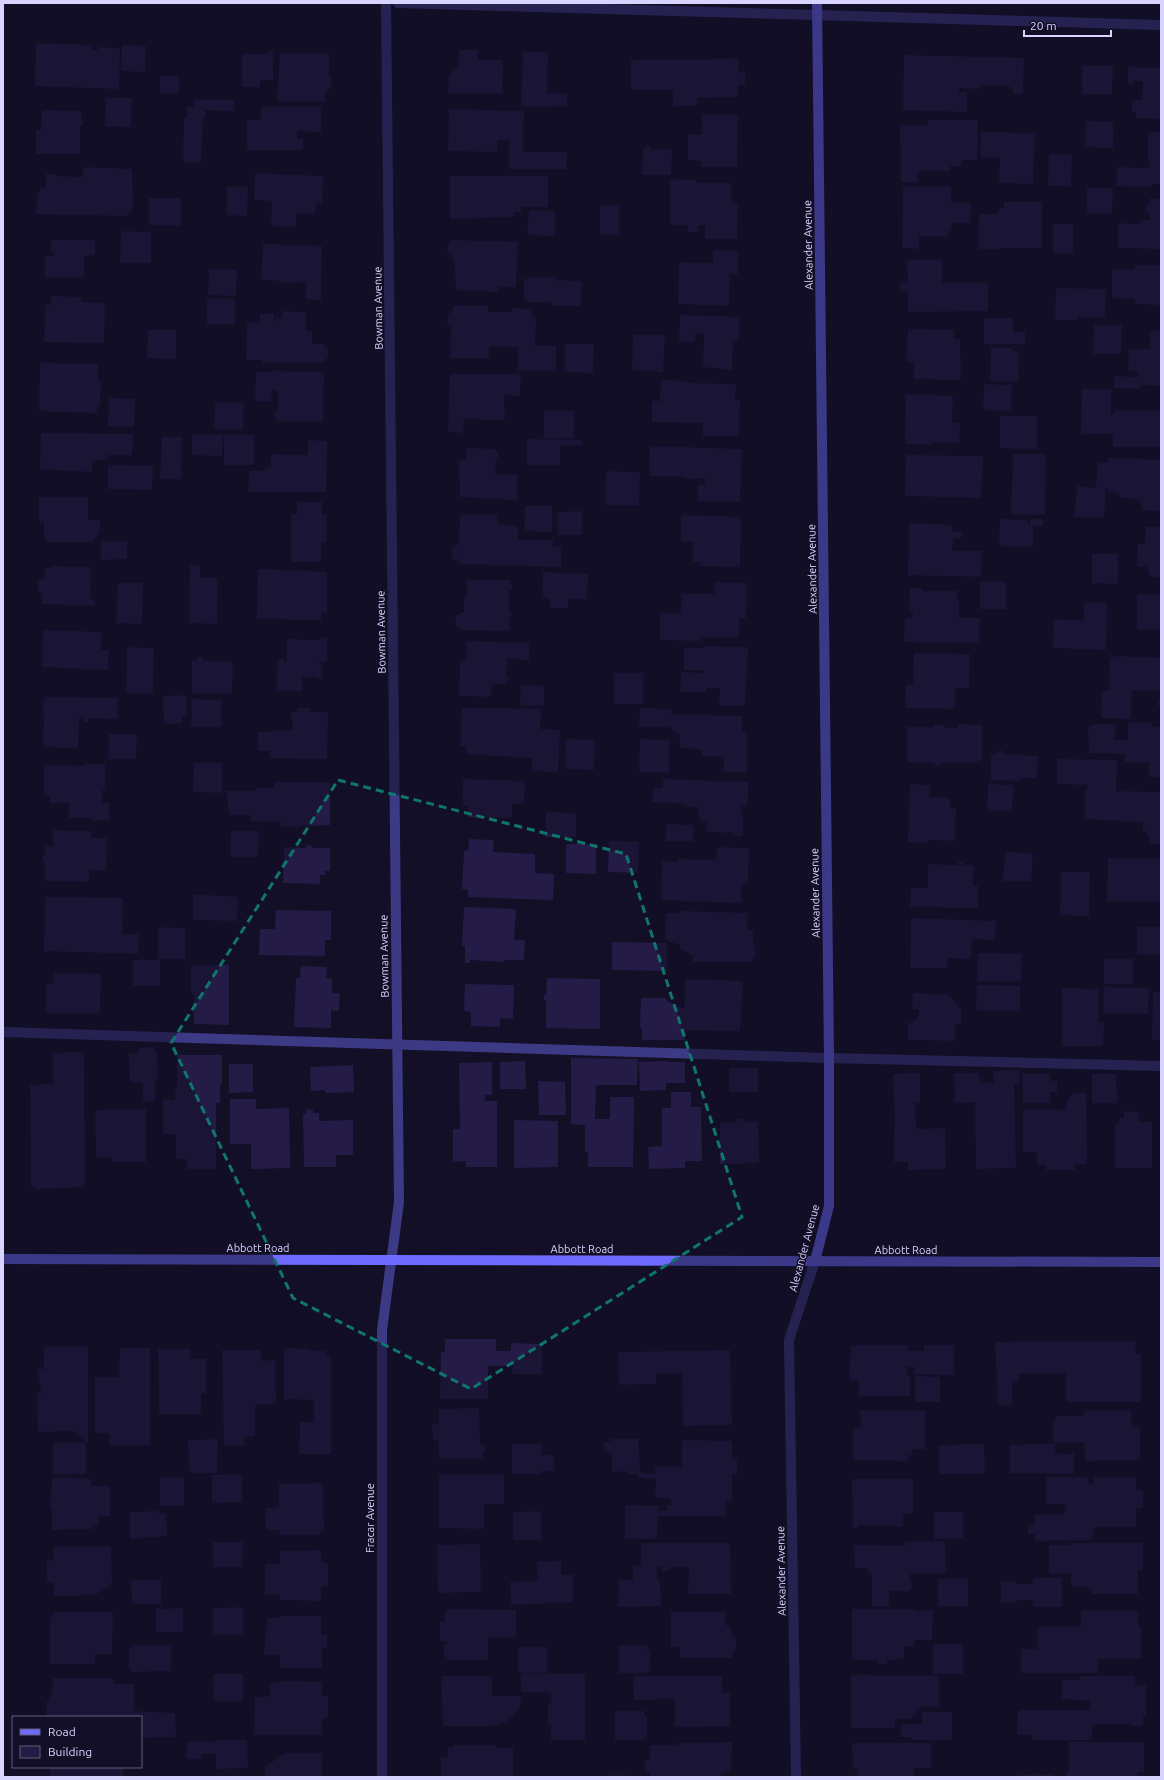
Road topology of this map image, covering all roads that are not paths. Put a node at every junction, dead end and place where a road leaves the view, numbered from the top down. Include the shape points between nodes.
1 (386, 3) edge
2 (398, 3) edge
3 (817, 3) edge
4 (818, 15) junction
5 (1161, 25) edge
6 (3, 1032) edge
7 (397, 1044) junction
8 (829, 1058) junction
9 (1161, 1066) edge
10 (3, 1259) edge
11 (391, 1260) junction
12 (815, 1261) junction
13 (1161, 1262) edge
14 (382, 1777) edge
15 (796, 1777) edge

1 - 7 street, Bowman Avenue
2 - 4 street
3 - 4 street, Alexander Avenue
4 - 5 street
4 - 8 street, Alexander Avenue
6 - 7 street
7 - 8 street
7 - 11 street, Bowman Avenue via 399,1202
8 - 9 street
8 - 12 street, Alexander Avenue via 829,1206
10 - 11 street, Abbott Road
11 - 12 street, Abbott Road
11 - 14 street, Fracar Avenue via 382,1330
12 - 13 street, Abbott Road
12 - 15 street, Alexander Avenue via 788,1340

